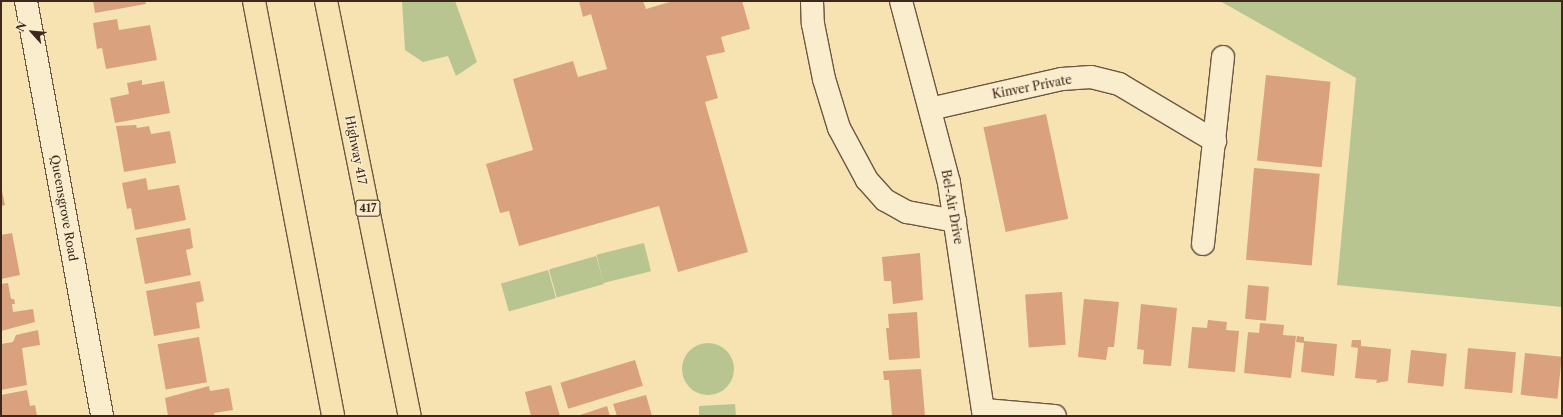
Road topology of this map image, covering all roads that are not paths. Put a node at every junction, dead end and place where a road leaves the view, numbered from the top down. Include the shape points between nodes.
1 (26, 1) edge
2 (254, 1) edge
3 (326, 1) edge
4 (812, 1) edge
5 (901, 1) edge
6 (1222, 57) dead end
7 (930, 109) junction
8 (1215, 141) junction
9 (955, 221) junction
10 (1203, 244) dead end
11 (984, 413) edge
12 (102, 416) edge
13 (333, 416) edge
14 (410, 416) edge
15 (1055, 416) edge

1 - 12 street, Queensgrove Road
2 - 13 highway
3 - 14 highway, Highway 417 / 417
4 - 9 street via 813,24 826,86 839,128 867,180 885,200 906,212
5 - 7 street, Bel-Air Drive
6 - 8 street
7 - 8 street, Kinver Private via 1062,79 1091,77 1119,84
7 - 9 street, Bel-Air Drive via 949,183
8 - 10 street
9 - 11 street, Bel-Air Drive
11 - 15 street

